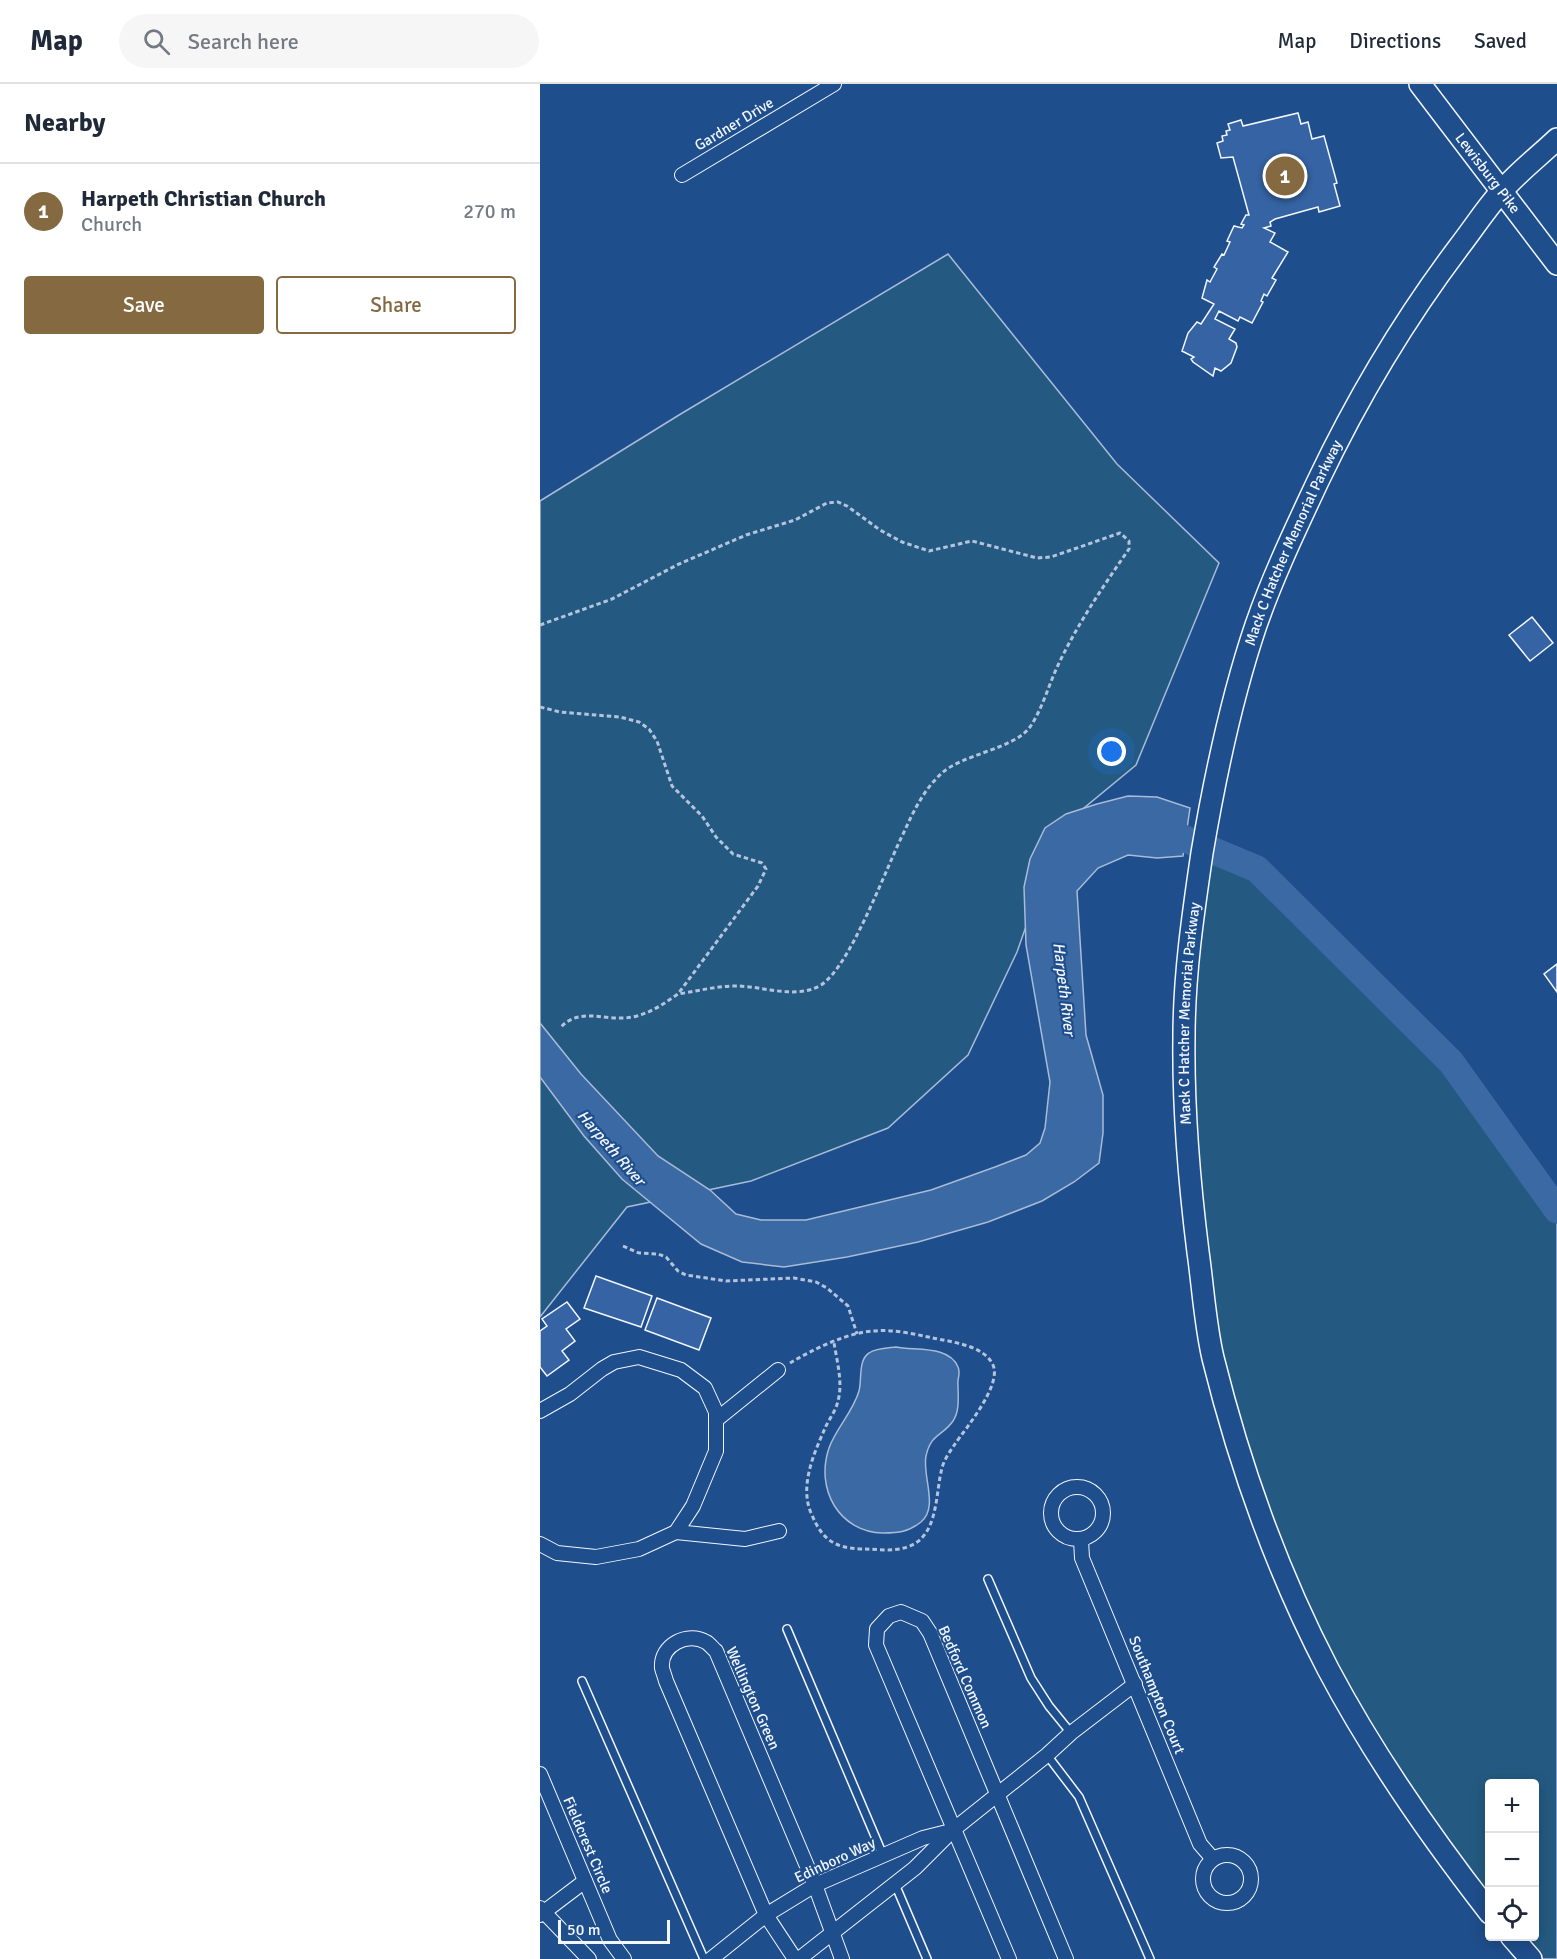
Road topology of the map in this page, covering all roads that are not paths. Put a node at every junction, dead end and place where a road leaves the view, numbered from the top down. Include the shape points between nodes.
1 (834, 84) edge
2 (1420, 84) edge
3 (1557, 139) edge
4 (682, 175) dead end
5 (1501, 192) junction
6 (1557, 264) edge
7 (778, 1370) road end
8 (540, 1411) edge
9 (716, 1420) junction
10 (778, 1531) dead end
11 (676, 1532) junction
12 (1081, 1540) dead end
13 (540, 1544) edge
14 (988, 1579) dead end
15 (787, 1629) dead end
16 (582, 1681) dead end
17 (1135, 1684) junction
18 (1071, 1733) junction
19 (1047, 1755) junction
20 (540, 1774) edge
21 (998, 1793) junction
22 (953, 1830) junction
23 (883, 1855) junction
24 (1213, 1859) dead end
25 (585, 1881) junction
26 (895, 1884) junction
27 (815, 1885) junction
28 (1485, 1906) edge
29 (541, 1912) edge
30 (766, 1915) junction
31 (832, 1935) junction
32 (1516, 1941) edge
33 (620, 1958) edge
34 (589, 1959) edge
35 (704, 1959) edge
36 (711, 1959) edge
37 (797, 1959) edge
38 (842, 1959) edge
39 (927, 1959) edge
40 (1009, 1959) edge
41 (1066, 1959) edge
42 (1150, 1959) edge
43 (1532, 1959) edge

1 - 4 street, Gardner Drive
2 - 5 main road, Lewisburg Pike
3 - 5 main road, Mack C Hatcher Memorial Parkway
5 - 6 main road, Lewisburg Pike
5 - 28 main road, Mack C Hatcher Memorial Parkway via 1427,290 1361,396 1257,622 1213,786 1192,920 1184,1033 1190,1193 1212,1353 1268,1534 1327,1668 1402,1795
7 - 9 street
8 - 9 street via 608,1366 639,1356 681,1370 705,1388
9 - 11 street via 716,1451 693,1506
10 - 11 street via 745,1539
11 - 13 street via 639,1549 596,1557 557,1553
12 - 17 street, Southampton Court via 1082,1558
14 - 18 lane via 1031,1678
15 - 23 lane
16 - 35 lane
17 - 18 street, Edinboro Way
17 - 24 street, Southampton Court via 1200,1844
18 - 19 street, Edinboro Way
19 - 21 street, Edinboro Way
19 - 42 lane via 1079,1797
20 - 25 street, Fieldcrest Circle
21 - 22 street, Edinboro Way
21 - 22 street, Bedford Common via 930,1633 922,1621 912,1616 901,1612 889,1616 877,1629 876,1645
21 - 41 street, Bedford Common
22 - 23 street, Edinboro Way
22 - 26 street, Edinboro Way
22 - 40 street, Bedford Common
23 - 27 street, Edinboro Way
25 - 29 street
25 - 33 street, Fieldcrest Circle
26 - 31 street, Edinboro Way
26 - 39 lane
27 - 30 street, Edinboro Way
27 - 30 street, Wellington Green via 716,1652 706,1642 691,1637 678,1640 668,1650 662,1665 666,1681
27 - 31 street, Wellington Green
29 - 34 street
30 - 36 street, Edinboro Way
30 - 37 street, Wellington Green
31 - 37 street, Edinboro Way
31 - 38 street, Wellington Green
32 - 43 main road

